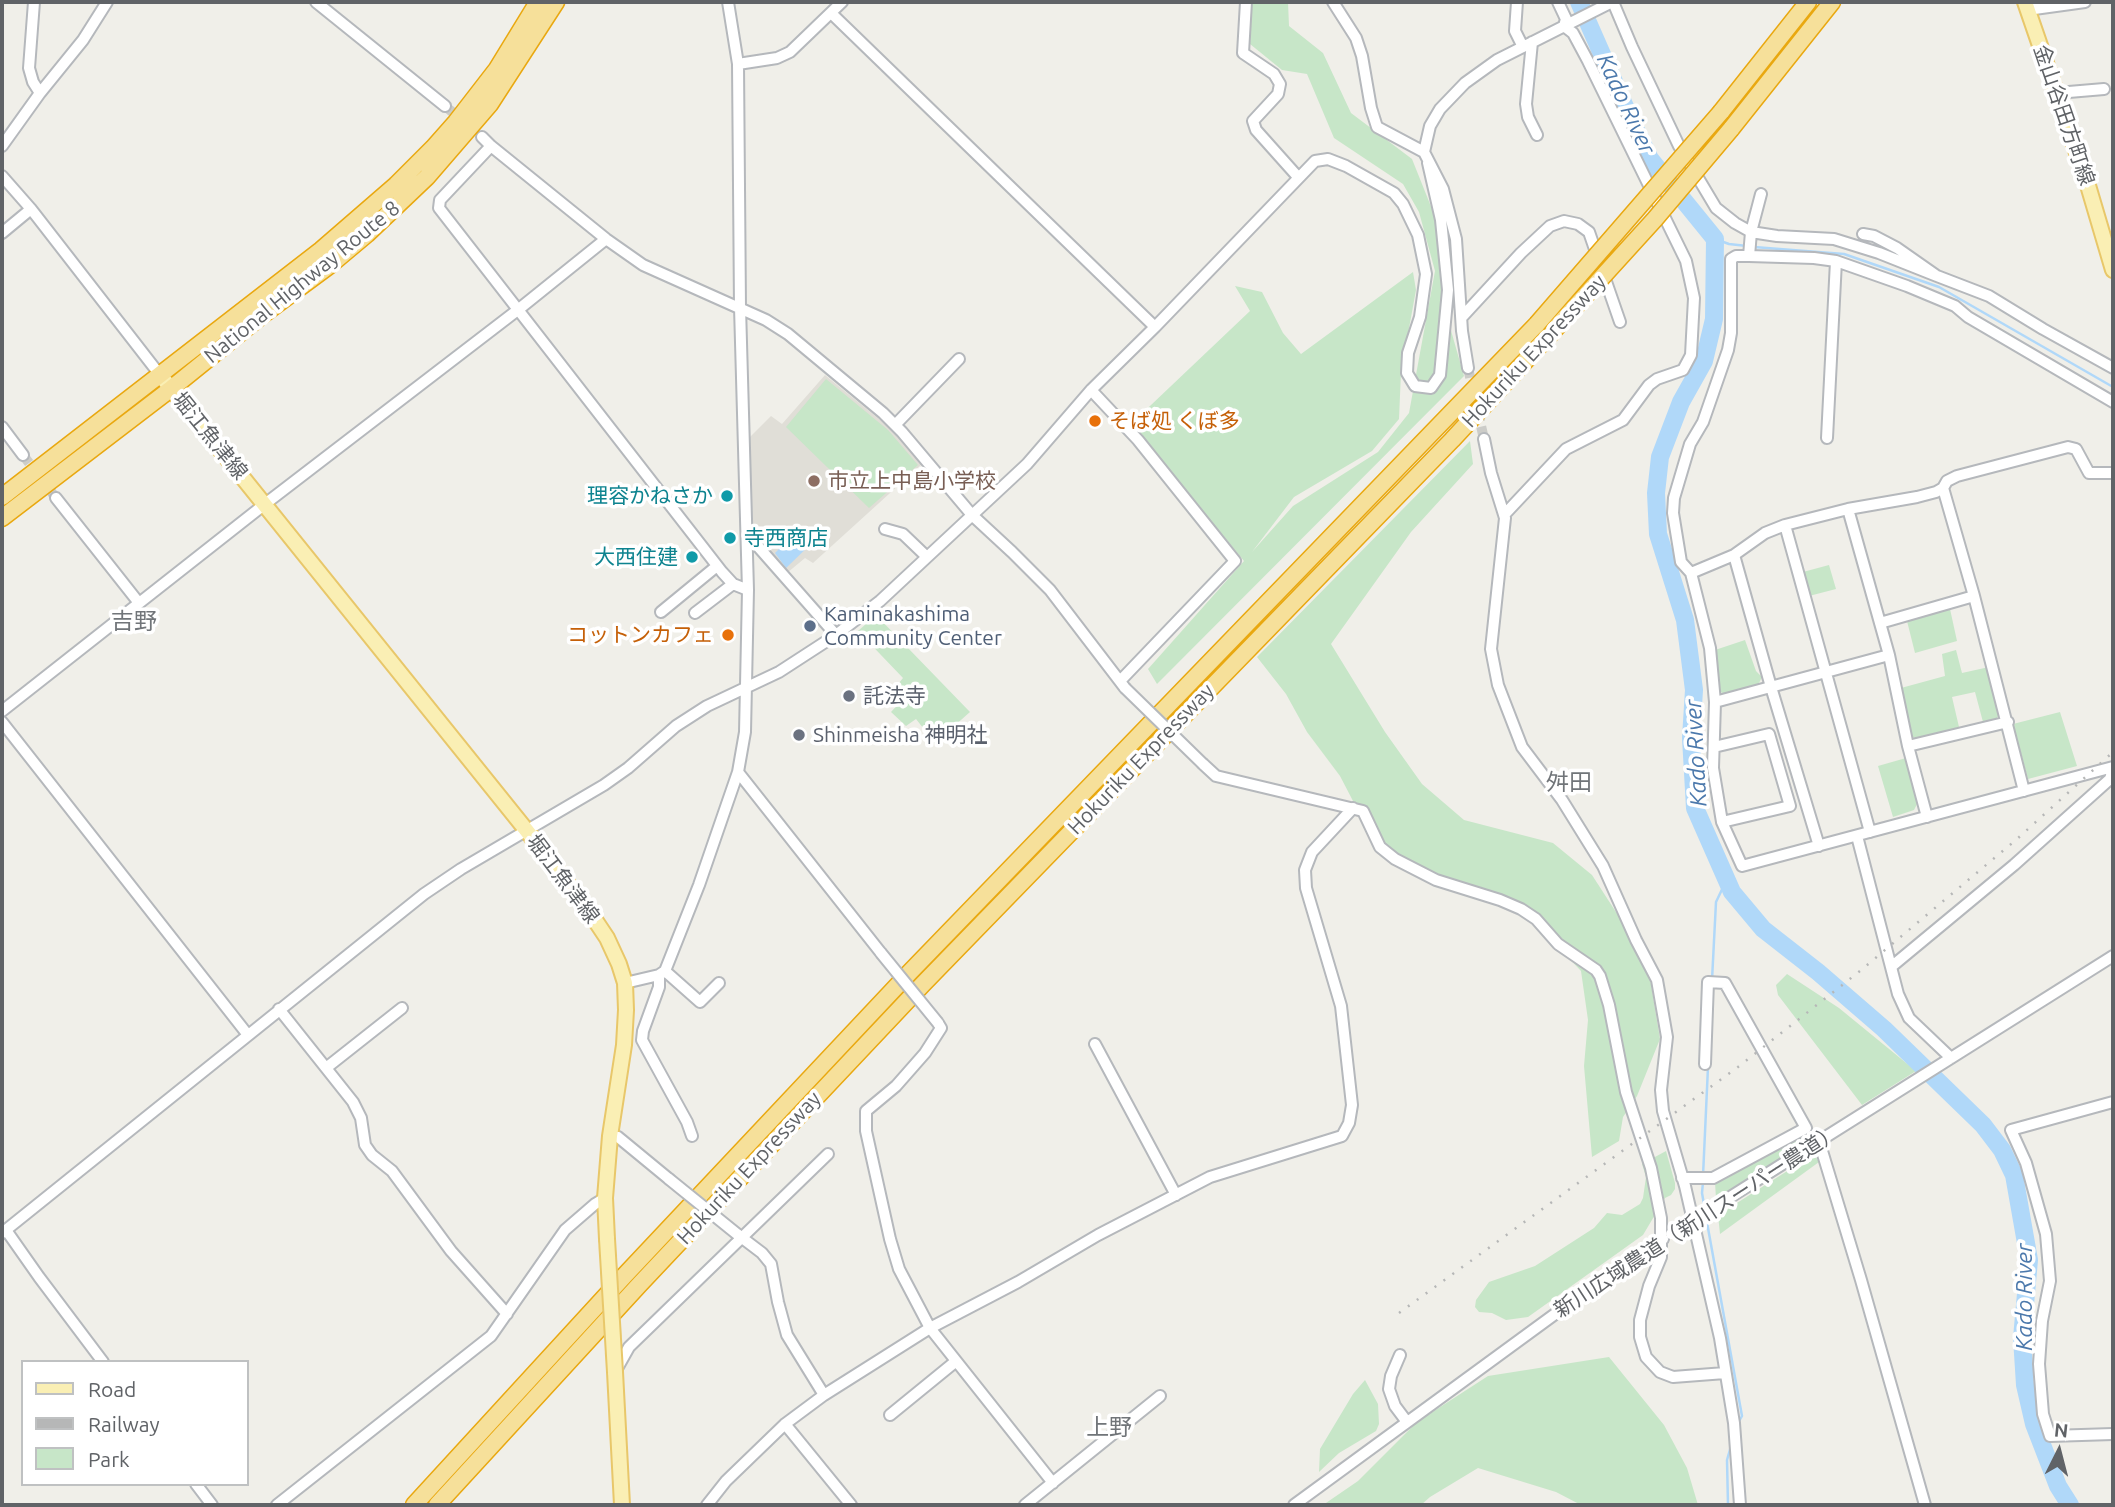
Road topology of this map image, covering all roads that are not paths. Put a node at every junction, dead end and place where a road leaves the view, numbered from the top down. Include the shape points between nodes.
1 (34, 2) edge
2 (107, 2) edge
3 (316, 2) edge
4 (538, 2) edge
5 (556, 2) edge
6 (728, 2) edge
7 (842, 2) edge
8 (1246, 2) edge
9 (1334, 2) edge
10 (1517, 2) edge
11 (1558, 2) edge
12 (1612, 2) edge
13 (1808, 2) edge
14 (1832, 2) edge
15 (2085, 2) edge
16 (2026, 6) edge
17 (831, 13) junction
18 (1565, 26) junction
19 (1528, 45) junction
20 (738, 64) junction
21 (2104, 89) dead end
22 (40, 93) junction
23 (2057, 93) junction
24 (445, 106) tunnel mouth
25 (1537, 135) dead end
26 (482, 136) tunnel mouth
27 (2, 146) edge
28 (491, 146) junction
29 (1426, 158) junction
30 (2, 176) edge
31 (1298, 177) junction
32 (1761, 194) dead end
33 (31, 209) junction
34 (1751, 232) junction
35 (2, 233) edge
36 (1863, 234) dead end
37 (606, 239) junction
38 (1749, 256) junction
39 (1836, 261) junction
40 (2113, 270) edge
41 (1937, 276) junction
42 (740, 307) junction
43 (519, 309) junction
44 (1462, 317) junction
45 (1620, 322) dead end
46 (1155, 327) junction
47 (959, 359) dead end
48 (1468, 368) tunnel mouth
49 (2113, 368) edge
50 (160, 375) junction
51 (172, 388) junction
52 (1091, 390) junction
53 (2113, 402) edge
54 (895, 425) junction
55 (2, 427) edge
56 (1827, 438) dead end
57 (1484, 439) tunnel mouth
58 (23, 455) tunnel mouth
59 (2113, 473) edge
60 (1943, 488) junction
61 (2, 497) edge
62 (56, 498) tunnel mouth
63 (265, 504) junction
64 (1848, 509) junction
65 (972, 515) junction
66 (1504, 515) junction
67 (2, 518) edge
68 (1785, 525) junction
69 (885, 529) dead end
70 (747, 534) junction
71 (1734, 555) junction
72 (927, 557) junction
73 (717, 566) junction
74 (1691, 573) junction
75 (733, 584) junction
76 (748, 590) junction
77 (1974, 596) junction
78 (139, 603) junction
79 (661, 612) dead end
80 (695, 613) dead end
81 (1880, 623) junction
82 (836, 635) junction
83 (1889, 655) junction
84 (1825, 672) junction
85 (1122, 685) junction
86 (1771, 687) junction
87 (748, 688) junction
88 (1715, 702) junction
89 (2, 711) edge
90 (2, 722) edge
91 (2008, 722) junction
92 (1908, 746) junction
93 (1714, 747) junction
94 (2113, 768) edge
95 (738, 772) junction
96 (2024, 791) junction
97 (1353, 808) junction
98 (1927, 817) junction
99 (1722, 822) junction
100 (527, 831) junction
101 (1870, 832) junction
102 (1857, 836) junction
103 (1819, 846) junction
104 (2113, 956) edge
105 (1891, 967) junction
106 (662, 973) junction
107 (625, 983) junction
108 (719, 984) dead end
109 (402, 1008) dead end
110 (279, 1009) junction
111 (248, 1035) junction
112 (1095, 1044) dead end
113 (1948, 1060) junction
114 (1704, 1064) dead end
115 (326, 1068) junction
116 (2113, 1102) edge
117 (610, 1136) junction
118 (692, 1136) dead end
119 (1819, 1141) junction
120 (828, 1154) dead end
121 (1682, 1178) junction
122 (1176, 1195) junction
123 (605, 1198) junction
124 (4, 1231) edge
125 (739, 1235) junction
126 (1660, 1240) junction
127 (507, 1314) junction
128 (930, 1328) junction
129 (1400, 1354) dead end
130 (101, 1360) edge
131 (955, 1362) junction
132 (615, 1372) junction
133 (1725, 1373) junction
134 (824, 1395) junction
135 (1160, 1396) dead end
136 (890, 1415) dead end
137 (1408, 1422) junction
138 (785, 1424) junction
139 (2113, 1434) edge
140 (1053, 1483) junction
141 (198, 1486) edge
142 (212, 1505) edge
143 (276, 1505) edge
144 (414, 1505) edge
145 (437, 1505) edge
146 (622, 1505) edge
147 (707, 1505) edge
148 (851, 1505) edge
149 (1025, 1505) edge
150 (1294, 1505) edge
151 (1740, 1505) edge
152 (1925, 1505) edge

1 - 22 street via 29,68
2 - 22 street
3 - 24 street
4 - 50 highway, National Highway Route 8 via 480,90 405,176 321,250
5 - 51 highway, National Highway Route 8 via 490,104 427,177 330,265
6 - 20 street
7 - 17 street
8 - 31 street via 1243,53 1274,74 1280,84 1278,94 1252,121
9 - 29 street via 1356,38 1377,128
10 - 19 street via 1515,31
11 - 18 street
12 - 18 street
12 - 34 street via 1700,182 1716,208
13 - 144 highway, Hokuriku Expressway, bridge via 1694,144 1537,324 910,972
14 - 145 highway, Hokuriku Expressway, bridge via 1656,219 1452,440 923,984
15 - 16 street
16 - 23 main road, 金山谷田方町線
17 - 20 street via 790,52
17 - 46 street
18 - 19 street
18 - 66 street via 1588,61 1686,261 1694,298 1690,355 1683,370 1649,385 1623,420 1566,449
19 - 25 street via 1526,104
19 - 29 street via 1465,83 1440,109 1430,126
20 - 42 street
21 - 23 street
22 - 27 street
23 - 40 main road, 金山谷田方町線
26 - 28 street
28 - 37 street
28 - 43 street via 440,200 439,208
29 - 31 street via 1441,220 1448,290 1440,375 1431,388 1415,386 1407,373 1426,274 1418,235 1403,204 1394,193 1328,159 1315,161
29 - 44 street via 1443,189 1456,239
30 - 33 street
31 - 46 street
32 - 34 street
33 - 35 street
33 - 50 street
34 - 38 street
34 - 41 street via 1834,239
36 - 41 street via 1897,248
37 - 42 street via 643,265
37 - 43 street
38 - 39 street
38 - 74 street via 1731,260 1728,350 1674,498 1681,562
39 - 53 street via 1955,306
39 - 56 street
41 - 49 street via 1989,296
42 - 54 street via 788,334
42 - 70 street
43 - 63 street
43 - 73 street
44 - 45 street via 1521,253 1550,226 1564,221 1589,232
44 - 48 street
46 - 52 street
47 - 54 street
50 - 51 main road, 堀江魚津線
50 - 61 highway, National Highway Route 8
51 - 63 main road, 堀江魚津線
51 - 67 highway, National Highway Route 8
52 - 65 street via 1027,464
52 - 85 street via 1138,440 1235,561
54 - 65 street
55 - 58 street
57 - 66 street
59 - 60 street via 2088,473 2076,449 2068,447 1957,476
60 - 64 street
60 - 77 street
62 - 78 street
63 - 78 street
63 - 100 main road, 堀江魚津線
64 - 68 street
64 - 81 street
65 - 72 street
65 - 85 street via 1050,590
66 - 121 street via 1491,649 1498,685 1522,747 1603,866 1657,980 1667,1037 1663,1111
68 - 71 street
68 - 84 street
69 - 72 street via 903,534
70 - 76 street
70 - 82 street
71 - 74 street
71 - 86 street
72 - 82 street
73 - 75 street
73 - 79 street
74 - 88 street via 1710,648
75 - 76 street
75 - 80 street
76 - 87 street
77 - 81 street
77 - 91 street
78 - 89 street
81 - 83 street
82 - 87 street
83 - 84 street
83 - 92 street
84 - 86 street
84 - 101 street
85 - 97 street, bridge via 1216,776
86 - 88 street
86 - 103 street
87 - 95 street
87 - 100 street via 676,726 628,768
88 - 93 street
90 - 111 street
91 - 92 street
91 - 96 street
92 - 98 street
93 - 99 street
93 - 99 street via 1769,734 1790,806
94 - 96 street
94 - 105 street via 2110,779
95 - 106 street
95 - 128 street, bridge via 941,1028 896,1086 866,1111 866,1131 898,1269
96 - 98 street
97 - 122 street via 1312,852 1305,870 1306,888 1341,1006 1352,1105 1349,1123 1342,1136 1210,1177
97 - 126 street via 1363,811 1380,847 1395,859 1436,880 1521,909 1558,944 1596,970 1609,1005 1626,1092 1651,1168 1661,1218
98 - 101 street
99 - 103 street via 1742,866
100 - 107 main road, 堀江魚津線 via 607,938
100 - 110 street via 424,894
101 - 102 street
102 - 103 street
102 - 105 street
104 - 113 street, 新川広域農道（新川スーパー農道）
105 - 113 street via 1909,1018
106 - 107 street
106 - 108 street via 700,1002
106 - 118 street via 642,1040
107 - 117 main road, 堀江魚津線 via 624,1045
109 - 115 street
110 - 111 street
110 - 115 street
111 - 124 street
112 - 122 street
113 - 119 street, 新川広域農道（新川スーパー農道）
114 - 121 street via 1713,983 1725,983 1806,1128 1713,1178
115 - 127 street via 353,1102 372,1155 392,1171 451,1251
116 - 139 street via 2011,1130 2026,1163 2046,1234 2050,1281 2039,1364 2043,1414 2050,1436
117 - 123 main road, 堀江魚津線
117 - 125 street, bridge via 618,1137
119 - 126 street, 新川広域農道（新川スーパー農道）, bridge
119 - 152 street
120 - 125 street
121 - 133 street
122 - 128 street
123 - 127 street via 565,1230
123 - 132 main road, 堀江魚津線, bridge
124 - 130 street
125 - 132 street via 629,1347
125 - 134 street via 771,1264 787,1335
126 - 133 street via 1661,1257 1640,1320 1646,1357 1660,1372 1673,1377
126 - 137 street, 新川広域農道（新川スーパー農道）
127 - 143 street via 491,1336
128 - 131 street
128 - 134 street
129 - 137 street via 1390,1389 1395,1406
131 - 136 street
131 - 140 street
132 - 146 main road, 堀江魚津線
133 - 151 street
134 - 138 street
135 - 140 street
137 - 150 street, 新川広域農道（新川スーパー農道）
138 - 147 street
138 - 148 street
140 - 149 street
141 - 142 street

